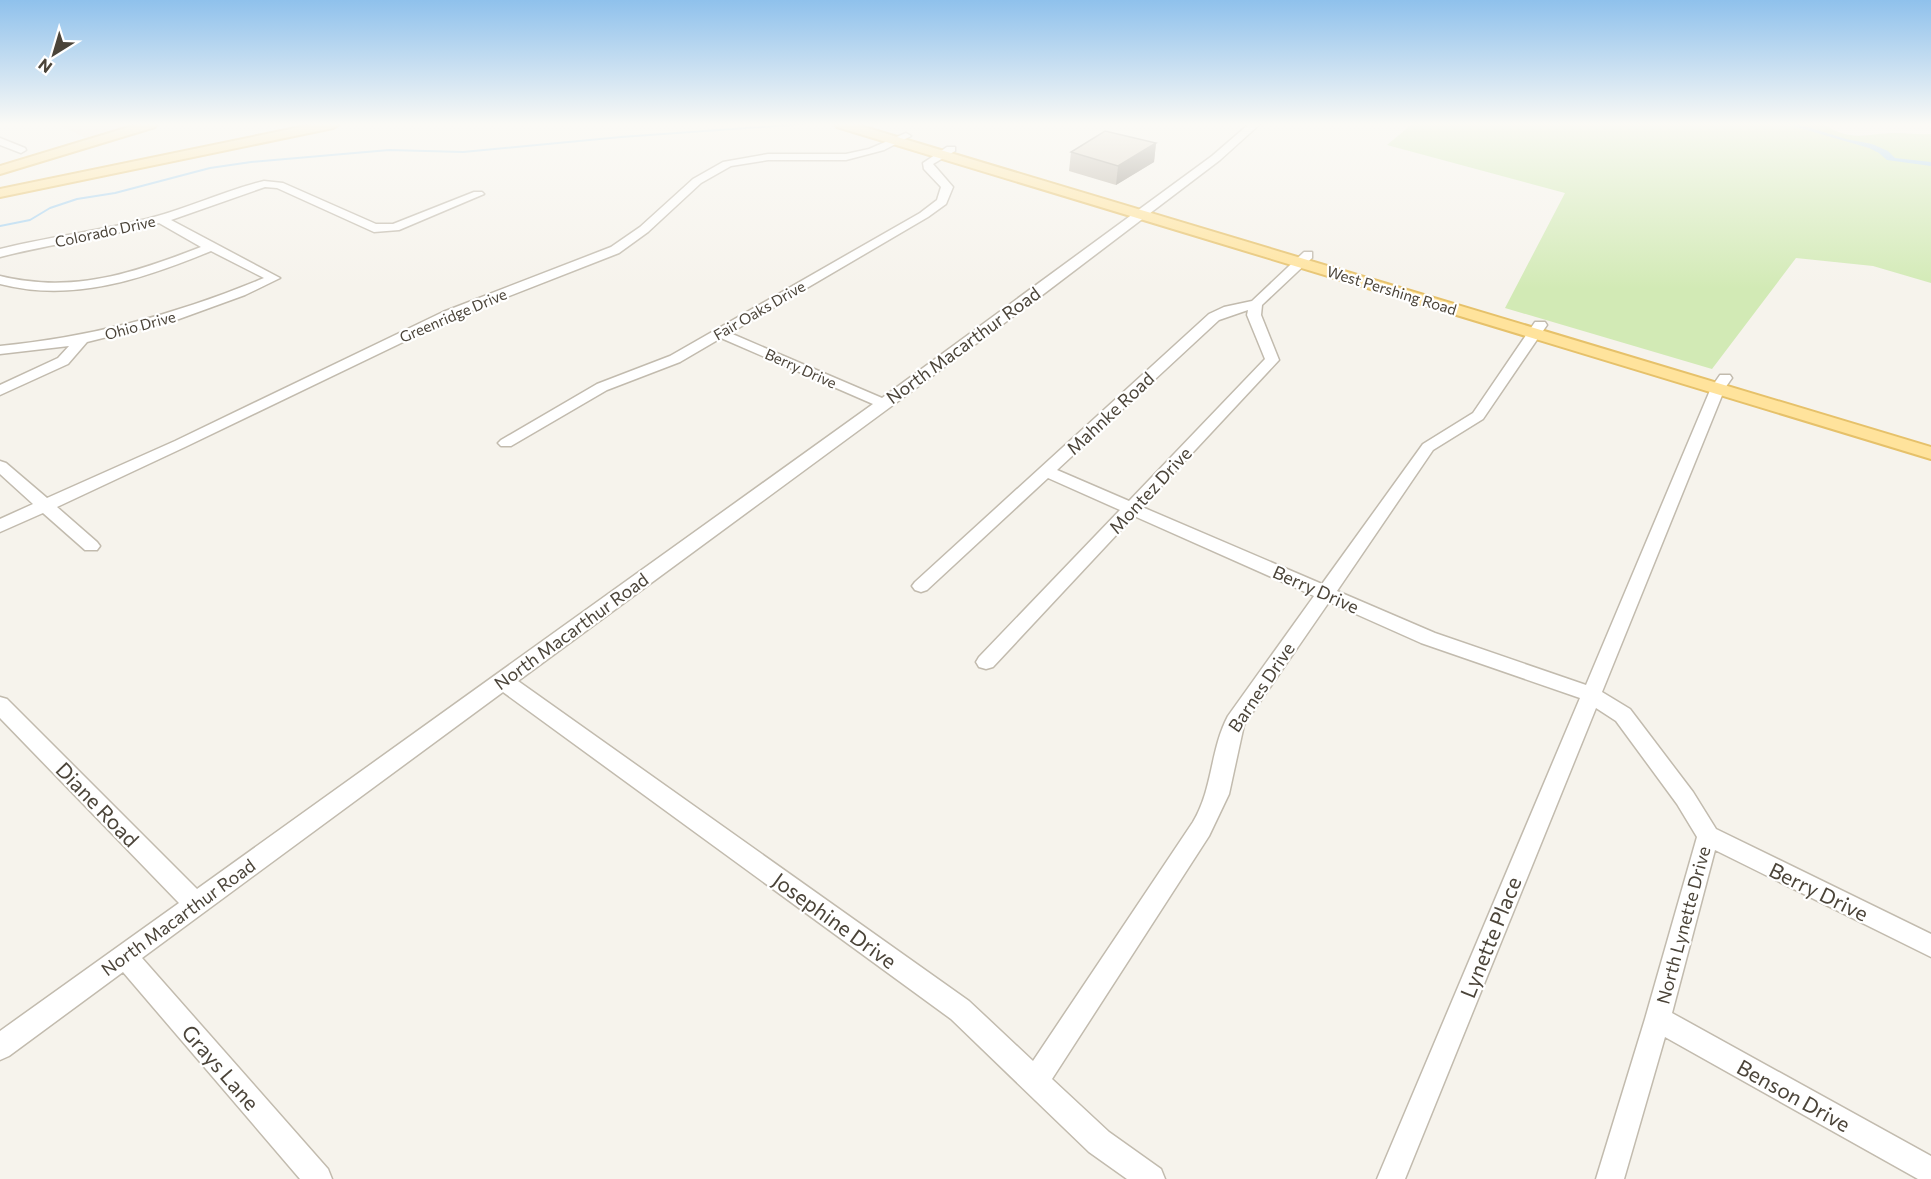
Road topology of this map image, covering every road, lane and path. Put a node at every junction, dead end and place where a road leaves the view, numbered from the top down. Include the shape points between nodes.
1 (60, 179) edge
2 (700, 179) edge
3 (939, 179) edge
4 (1037, 179) edge
5 (1188, 179) edge
6 (0, 193) edge
7 (478, 194) dead end
8 (1145, 211) junction
9 (161, 219) junction
10 (211, 247) junction
11 (0, 253) edge
12 (1304, 258) junction
13 (0, 280) edge
14 (1382, 286) junction
15 (1256, 304) junction
16 (1492, 310) junction
17 (1538, 329) junction
18 (720, 333) junction
19 (82, 340) junction
20 (0, 350) edge
21 (1721, 383) junction
22 (0, 391) edge
23 (882, 403) junction
24 (1931, 439) edge
25 (506, 443) dead end
26 (1931, 453) edge
27 (0, 466) edge
28 (1047, 472) junction
29 (48, 506) junction
30 (1132, 509) junction
31 (0, 526) edge
32 (91, 546) dead end
33 (921, 586) dead end
34 (1325, 593) junction
35 (986, 662) dead end
36 (503, 681) junction
37 (1590, 694) junction
38 (0, 705) edge
39 (1708, 836) junction
40 (196, 904) junction
41 (1931, 946) edge
42 (125, 956) junction
43 (1658, 1019) junction
44 (0, 1047) edge
45 (1034, 1082) junction
46 (1931, 1171) edge
47 (318, 1179) edge
48 (1151, 1179) edge
49 (1391, 1179) edge
50 (1610, 1179) edge

1 - 6 main road
2 - 29 street, Greenridge Drive via 615,250 448,315
3 - 18 street, Fair Oaks Drive via 947,187 942,202
4 - 8 main road, West Pershing Road
5 - 8 street, North Macarthur Road
7 - 9 street, Colorado Drive via 382,230 279,185 264,184
8 - 12 main road, West Pershing Road
8 - 23 street, North Macarthur Road
9 - 10 street
9 - 11 street, Colorado Drive
10 - 13 street via 166,266 109,281 61,288 19,288
10 - 19 street, Ohio Drive via 274,278 159,322
12 - 14 main road, West Pershing Road
12 - 15 street
12 - 16 main road, West Pershing Road
14 - 16 main road
14 - 17 main road, West Pershing Road
15 - 28 street, Mahnke Road via 1214,317
15 - 30 street, Montez Drive via 1254,315 1272,360
16 - 17 main road, West Pershing Road
17 - 21 main road, West Pershing Road
17 - 34 street, Barnes Drive via 1478,416 1428,447
18 - 23 street, Berry Drive
18 - 25 street, Fair Oaks Drive via 675,359 589,394
19 - 20 street, Ohio Drive
19 - 22 street via 63,362
21 - 24 main road, West Pershing Road
21 - 26 main road, West Pershing Road
21 - 37 street
23 - 36 street, North Macarthur Road
27 - 29 street
28 - 30 street, Berry Drive
28 - 33 street, Mahnke Road
29 - 31 street, Greenridge Drive
29 - 32 street
30 - 34 street, Berry Drive
30 - 35 street, Montez Drive
34 - 37 street, Berry Drive via 1428,638
34 - 45 street, Barnes Drive via 1235,722 1213,809
36 - 40 street, North Macarthur Road
36 - 45 street, Josephine Drive via 960,1010
37 - 39 street, North Lynette Drive via 1623,716 1685,798
37 - 49 street, Lynette Place
38 - 40 street, Diane Road
39 - 41 street, Berry Drive
39 - 43 street, North Lynette Drive
40 - 42 street, North Macarthur Road
42 - 44 street, North Macarthur Road
42 - 47 street, Grays Lane
43 - 46 street, Benson Drive
43 - 50 street, North Lynette Drive
45 - 48 street, Josephine Drive via 1099,1142

